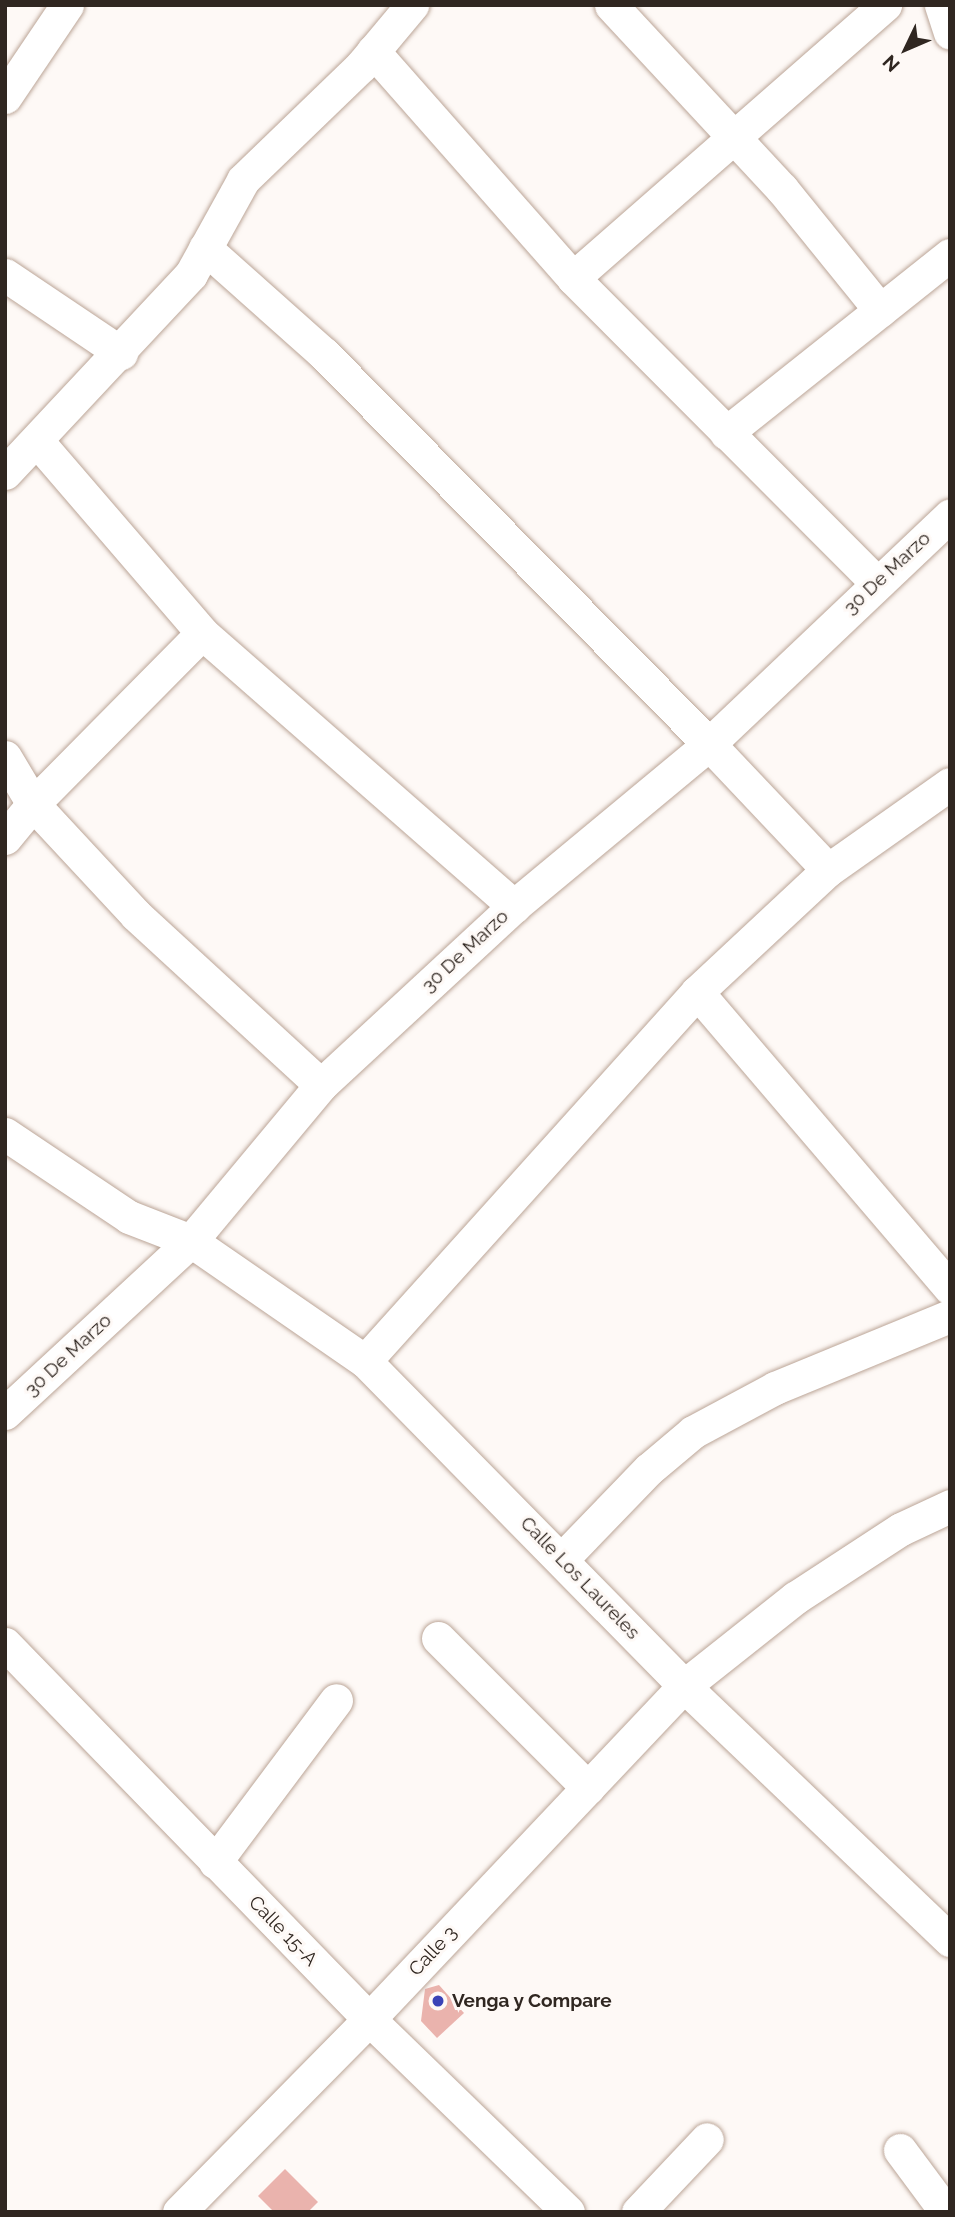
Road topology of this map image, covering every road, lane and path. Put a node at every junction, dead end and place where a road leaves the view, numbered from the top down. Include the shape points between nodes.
1 (67, 5) edge
2 (412, 5) edge
3 (611, 5) edge
4 (885, 5) edge
5 (941, 5) edge
6 (950, 33) edge
7 (373, 51) junction
8 (5, 97) edge
9 (731, 140) junction
10 (205, 248) junction
11 (950, 255) edge
12 (5, 275) edge
13 (573, 278) junction
14 (880, 310) junction
15 (121, 353) junction
16 (726, 433) junction
17 (37, 442) junction
18 (5, 473) edge
19 (950, 515) edge
20 (876, 582) junction
21 (202, 633) junction
22 (709, 744) junction
23 (5, 757) edge
24 (950, 784) edge
25 (33, 804) junction
26 (5, 838) edge
27 (828, 870) junction
28 (514, 906) junction
29 (696, 992) junction
30 (321, 1085) junction
31 (5, 1134) edge
32 (191, 1241) junction
33 (950, 1288) edge
34 (950, 1316) edge
35 (365, 1360) junction
36 (5, 1413) edge
37 (950, 1506) edge
38 (562, 1559) junction
39 (438, 1638) dead end
40 (5, 1644) edge
41 (684, 1686) junction
42 (336, 1700) dead end
43 (588, 1788) junction
44 (215, 1861) junction
45 (950, 1940) edge
46 (369, 2019) junction
47 (707, 2139) dead end
48 (900, 2150) dead end
49 (179, 2212) edge
50 (568, 2212) edge
51 (638, 2212) edge
52 (946, 2212) edge

1 - 8 street
2 - 7 street
3 - 9 street
4 - 9 street
5 - 6 street
7 - 10 street via 243,180
7 - 13 street
9 - 13 street
9 - 14 street via 782,190
10 - 15 street via 191,274
10 - 22 street via 324,354
11 - 14 street
12 - 15 street
13 - 16 street
14 - 16 street
15 - 17 street
16 - 20 street
17 - 18 street
17 - 21 street
19 - 20 street, 30 De Marzo
20 - 22 street, 30 De Marzo
21 - 25 street
21 - 28 street
22 - 27 street
22 - 28 street, 30 De Marzo
23 - 25 street
24 - 27 street
25 - 26 street
25 - 30 street via 136,915
27 - 29 street
28 - 30 street, 30 De Marzo
29 - 33 street
29 - 35 street
30 - 32 street, 30 De Marzo
31 - 32 street, Calle Los Laureles via 129,1217
32 - 35 street, Calle Los Laureles
32 - 36 street, 30 De Marzo
34 - 38 street via 775,1388 692,1433 649,1468
35 - 38 street, Calle Los Laureles
37 - 41 street, Calle 3 via 901,1529 795,1598
38 - 41 street, Calle Los Laureles
39 - 43 street
40 - 44 street, Calle 15-A
41 - 43 street, Calle 3
41 - 45 street, Calle Los Laureles
42 - 44 street
43 - 46 street, Calle 3
44 - 46 street, Calle 15-A
46 - 49 street, Calle 3
46 - 50 street, Calle 15-A
47 - 51 street
48 - 52 street

